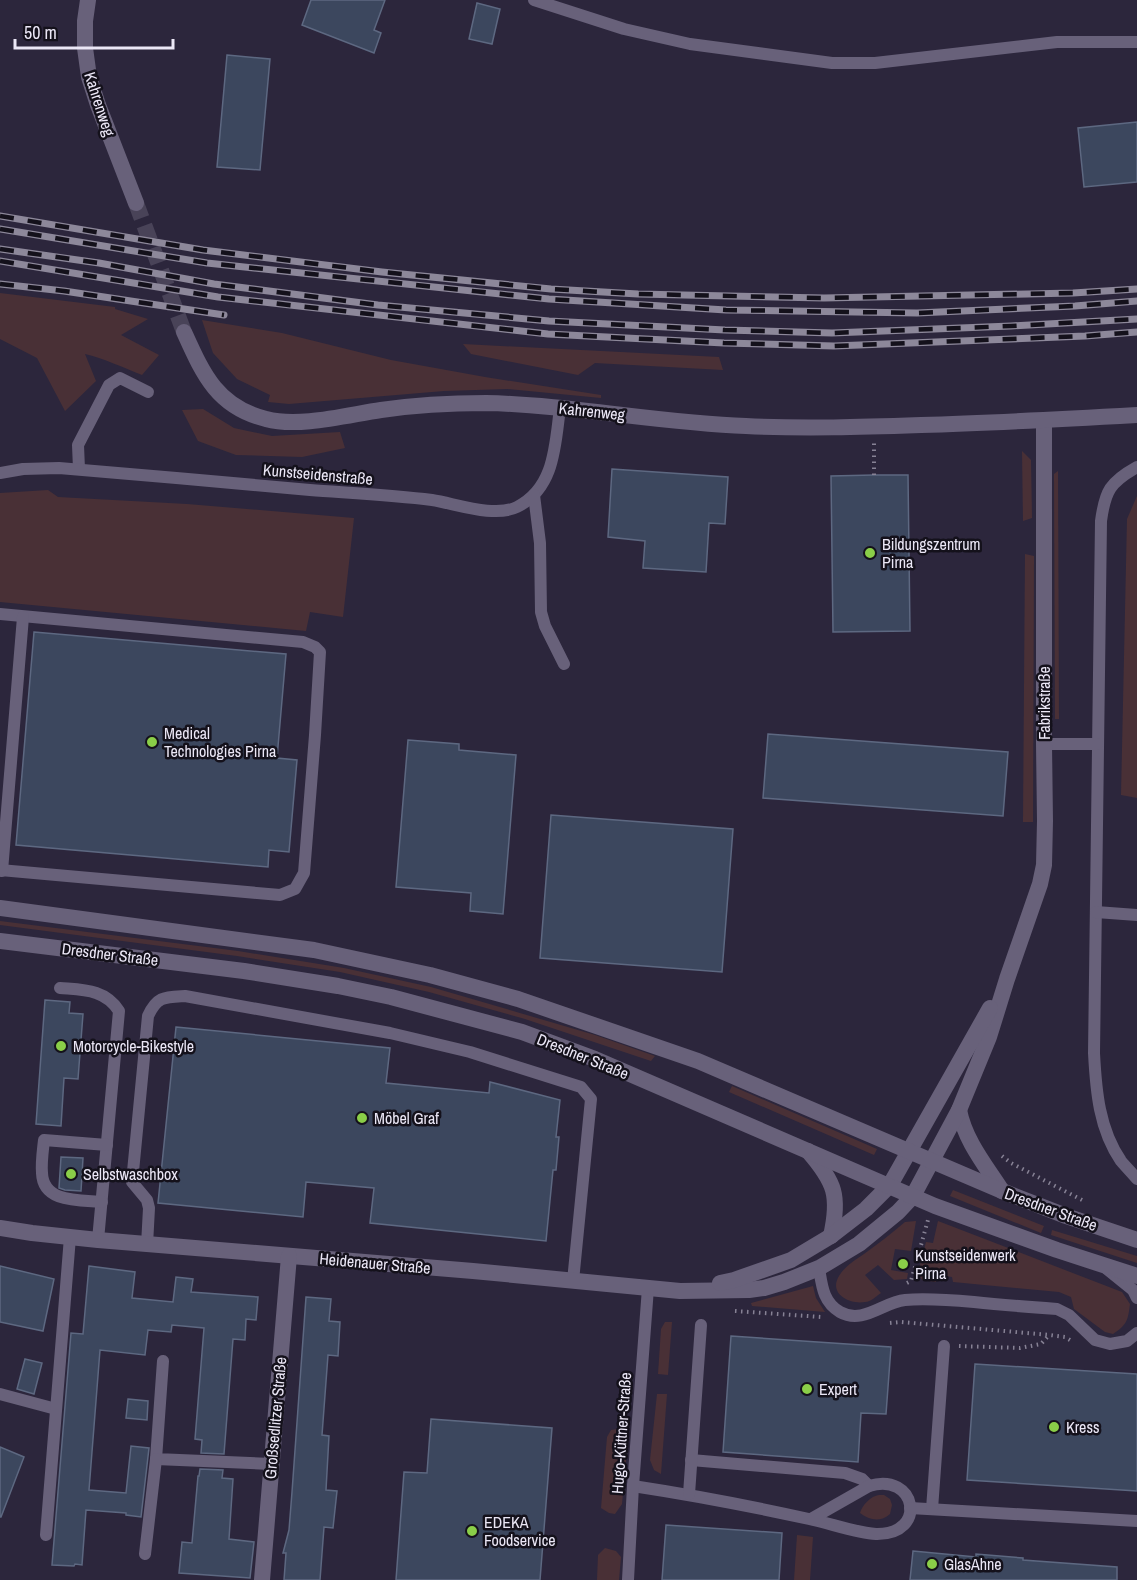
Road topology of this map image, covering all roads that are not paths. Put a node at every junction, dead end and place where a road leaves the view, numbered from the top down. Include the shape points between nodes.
1 (88, 0) edge
2 (534, 0) edge
3 (1137, 42) edge
4 (136, 203) tunnel mouth
5 (184, 332) tunnel mouth
6 (148, 392) dead end
7 (560, 408) junction
8 (1137, 415) edge
9 (1044, 421) junction
10 (1137, 467) edge
11 (79, 469) junction
12 (0, 473) edge
13 (534, 495) junction
14 (0, 615) edge
15 (23, 617) junction
16 (564, 664) dead end
17 (1044, 744) junction
18 (1097, 744) junction
19 (1, 871) edge
20 (0, 908) edge
21 (1096, 912) junction
22 (1137, 915) edge
23 (0, 940) edge
24 (1007, 979) junction
25 (60, 987) dead end
26 (958, 1110) junction
27 (107, 1146) junction
28 (808, 1151) junction
29 (910, 1151) junction
30 (932, 1161) junction
31 (1137, 1179) edge
32 (890, 1185) junction
33 (1002, 1191) junction
34 (913, 1196) junction
35 (102, 1202) junction
36 (0, 1228) edge
37 (831, 1236) junction
38 (69, 1238) junction
39 (98, 1240) junction
40 (1137, 1240) edge
41 (147, 1245) junction
42 (289, 1256) junction
43 (1104, 1266) junction
44 (819, 1268) junction
45 (1137, 1276) edge
46 (573, 1281) junction
47 (648, 1288) junction
48 (680, 1291) junction
49 (1137, 1298) edge
50 (701, 1325) dead end
51 (1137, 1333) edge
52 (944, 1346) road end
53 (163, 1361) dead end
54 (0, 1394) edge
55 (56, 1409) junction
56 (156, 1459) junction
57 (691, 1460) junction
58 (272, 1464) junction
59 (633, 1486) junction
60 (869, 1486) junction
61 (689, 1494) junction
62 (910, 1508) junction
63 (932, 1509) junction
64 (811, 1519) junction
65 (1137, 1521) edge
66 (46, 1535) dead end
67 (145, 1554) dead end
68 (262, 1580) edge
69 (628, 1580) edge

1 - 4 street, Kahrenweg via 85,48 89,77
2 - 3 lane via 624,29 690,44 832,63 875,63 1057,42
5 - 7 street, Kahrenweg via 209,383 244,412 266,419 309,421 421,405 485,403
6 - 11 lane via 120,378 109,385 78,445
7 - 9 street, Kahrenweg via 782,428
7 - 13 lane, Kunstseidenstraße via 553,461 545,482
8 - 9 street, Kahrenweg
9 - 17 street, Fabrikstraße
10 - 18 lane via 1113,483 1104,499
11 - 12 lane, Kunstseidenstraße
11 - 13 lane, Kunstseidenstraße via 431,500 495,512 508,511
13 - 16 lane via 540,543 541,612
14 - 15 lane
15 - 19 lane
15 - 19 lane via 303,642 320,652 315,735 303,873 295,889 280,895
17 - 18 lane
17 - 24 street, Fabrikstraße via 1044,865
18 - 21 lane
20 - 29 street, Dresdner Straße via 314,950 430,975 518,999 698,1061
21 - 22 lane
21 - 31 lane via 1096,1084 1109,1139
23 - 28 street, Dresdner Straße via 338,986 460,1015 596,1059
24 - 26 street, Fabrikstraße via 989,1037
24 - 29 street, Fabrikstraße
25 - 27 lane via 92,990 107,997 118,1011
26 - 30 street, Fabrikstraße
26 - 33 street via 971,1143
27 - 35 lane
27 - 35 lane via 44,1140 42,1172 44,1185 52,1194
28 - 32 street, Dresdner Straße
28 - 37 street via 832,1186 836,1215
29 - 30 street, Dresdner Straße
29 - 32 street, Fabrikstraße
30 - 33 street, Dresdner Straße
30 - 34 street, Fabrikstraße
32 - 34 street, Dresdner Straße
32 - 37 street, Heidenauer Straße
33 - 40 street, Dresdner Straße
34 - 43 street, Dresdner Straße
34 - 44 street, Heidenauer Straße via 859,1244
35 - 39 lane
36 - 38 street, Heidenauer Straße
37 - 48 street, Heidenauer Straße via 791,1260 761,1271
38 - 39 street, Heidenauer Straße
38 - 55 lane
39 - 41 street, Heidenauer Straße
41 - 42 street, Heidenauer Straße
41 - 46 lane via 149,1208 132,1182 148,1016 158,1000 185,996 390,1033 470,1052 581,1087 591,1099
42 - 46 street, Heidenauer Straße
42 - 58 street, Großsedlitzer Straße
43 - 45 street, Dresdner Straße
43 - 49 lane
44 - 48 street, Heidenauer Straße via 764,1288
44 - 51 lane via 827,1301 850,1315 869,1314 904,1300 937,1299 1057,1309 1095,1340 1110,1344 1127,1341
46 - 47 street, Heidenauer Straße
47 - 48 street, Heidenauer Straße
47 - 59 lane, Hugo-Küttner-Straße
50 - 57 lane
52 - 63 lane
53 - 56 lane
54 - 55 lane
55 - 66 lane
56 - 58 lane
56 - 67 lane
57 - 60 lane via 845,1473
57 - 61 lane
58 - 68 street, Großsedlitzer Straße
59 - 61 lane
59 - 69 lane, Hugo-Küttner-Straße
60 - 62 lane via 892,1484 908,1496
60 - 64 lane
61 - 64 lane
62 - 63 lane
62 - 64 lane via 902,1528 891,1533 873,1534
63 - 65 lane

